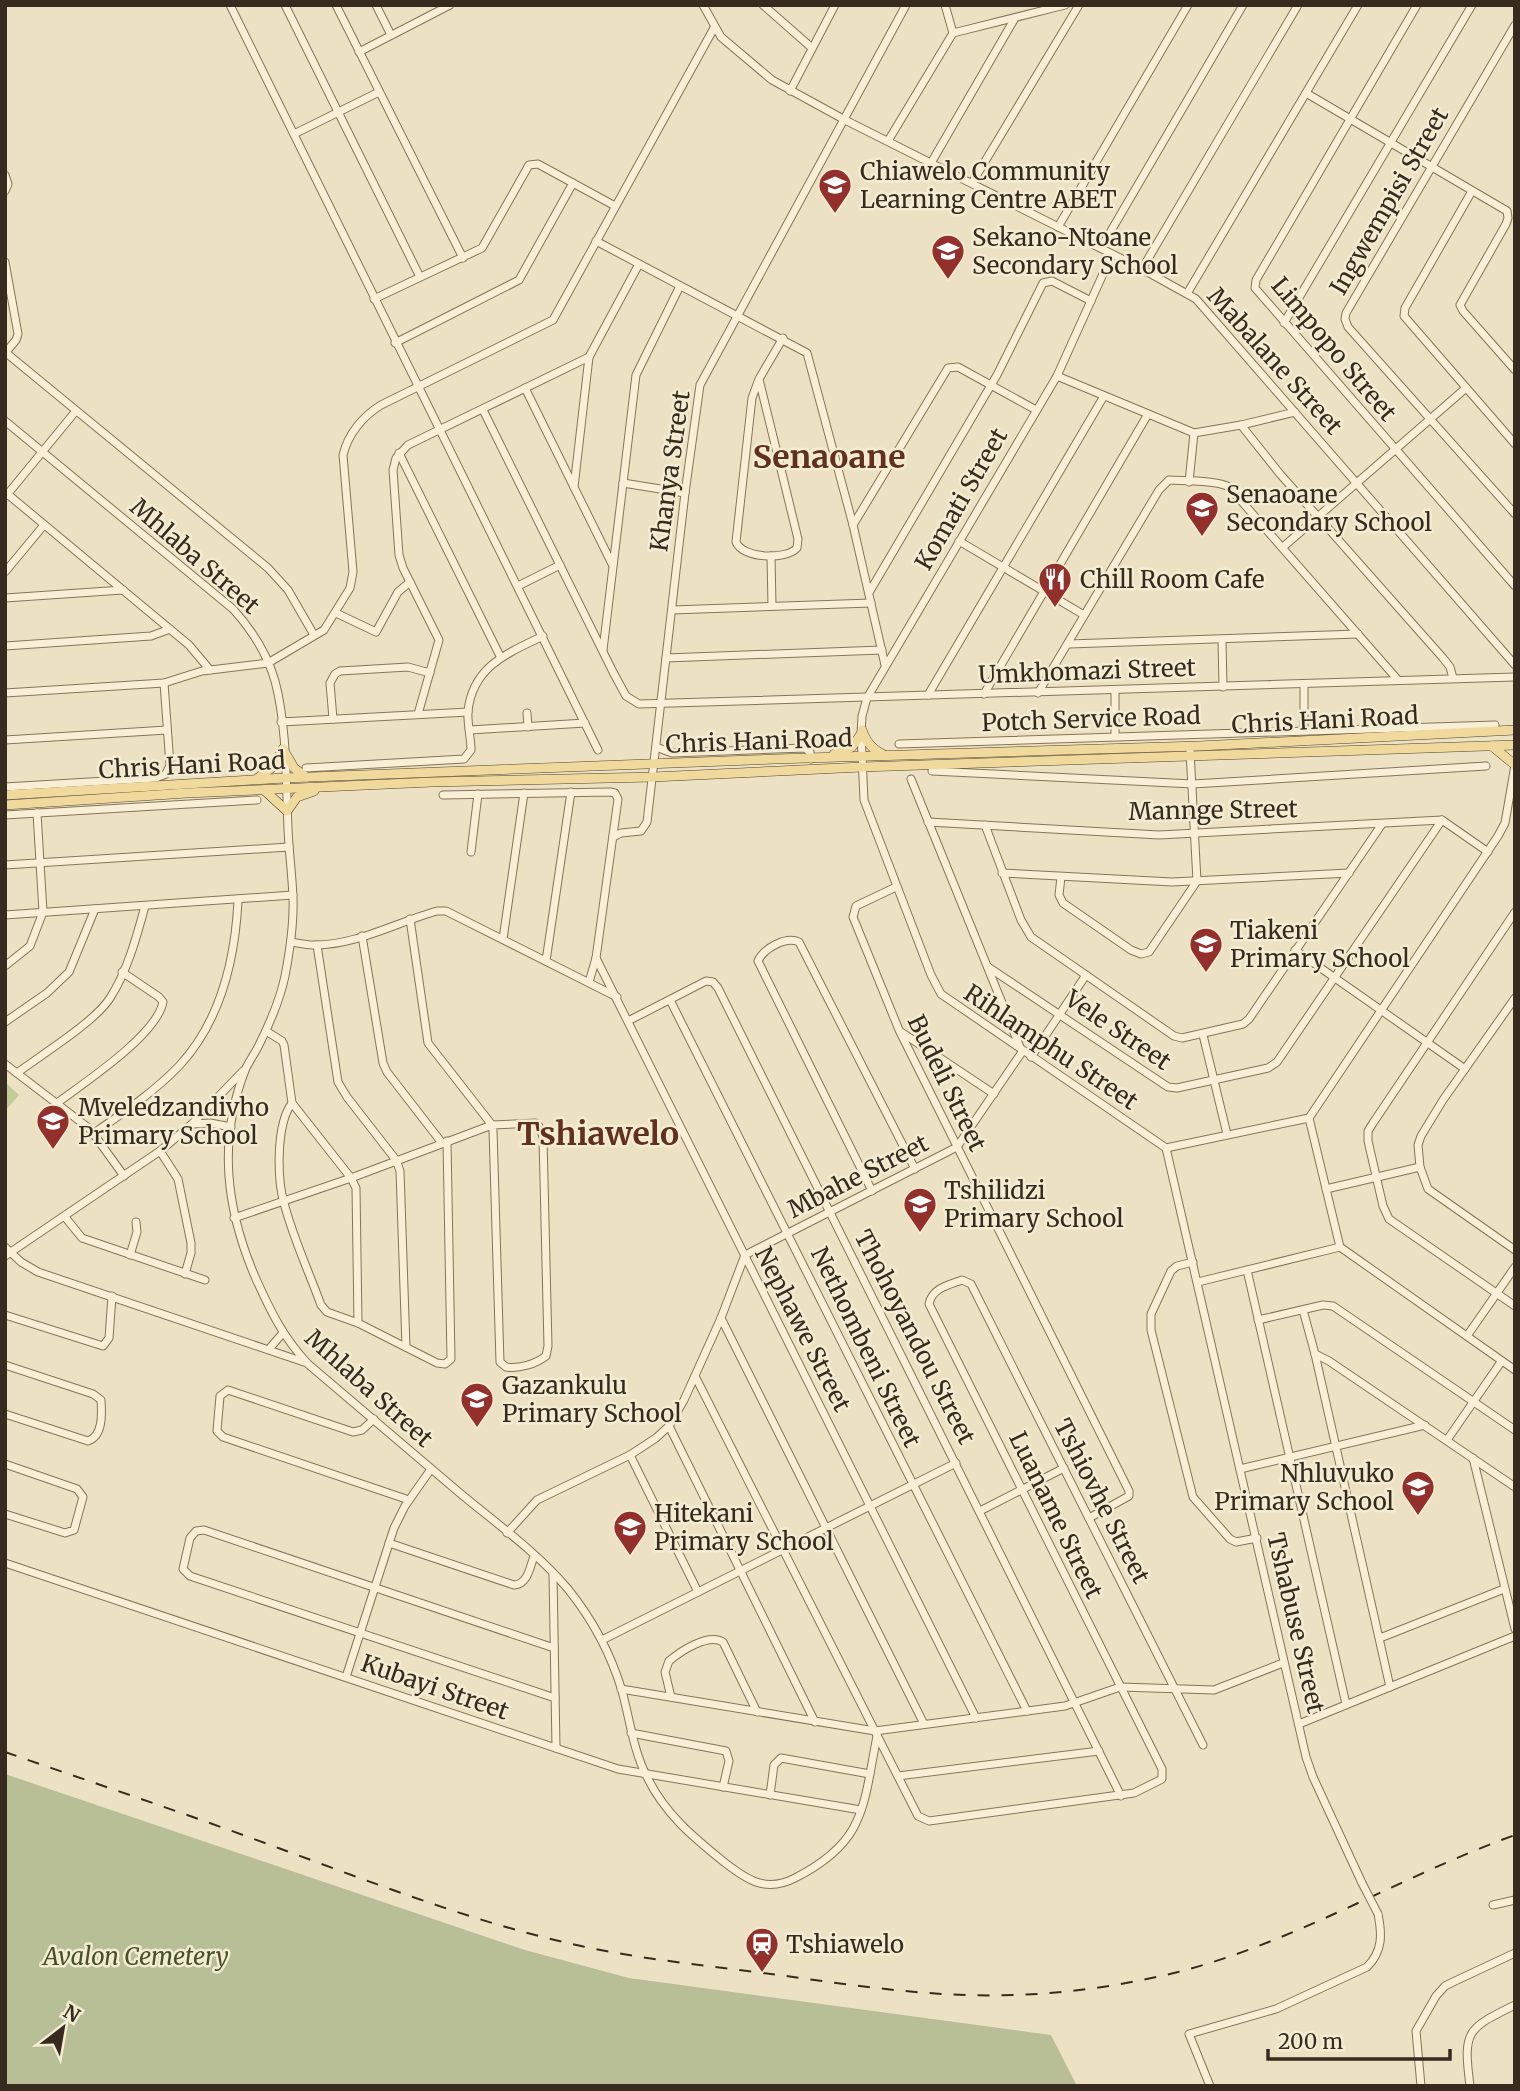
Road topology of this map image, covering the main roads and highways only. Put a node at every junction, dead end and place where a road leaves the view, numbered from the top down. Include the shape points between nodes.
1 (1515, 722) edge
2 (1515, 730) edge
3 (1486, 731) junction
4 (1515, 745) edge
5 (1492, 746) junction
6 (887, 756) junction
7 (815, 759) junction
8 (862, 762) junction
9 (1515, 765) edge
10 (306, 773) junction
11 (256, 779) junction
12 (343, 786) junction
13 (264, 789) junction
14 (5, 795) edge
15 (5, 805) edge

1 - 3 main road
2 - 3 main road, Chris Hani Road
3 - 6 main road, Chris Hani Road
4 - 5 main road, Chris Hani Road
5 - 8 main road, Chris Hani Road
5 - 9 main road
6 - 7 main road via 872,747 861,731 846,751
6 - 8 main road, Chris Hani Road
7 - 8 main road, Chris Hani Road
7 - 10 main road, Chris Hani Road
8 - 12 main road, Chris Hani Road via 653,777
10 - 11 main road, Chris Hani Road
10 - 11 main road via 293,768 283,749 271,769
11 - 14 main road, Chris Hani Road
12 - 13 main road, Chris Hani Road
12 - 13 main road via 301,795 287,811
13 - 15 main road, Chris Hani Road

